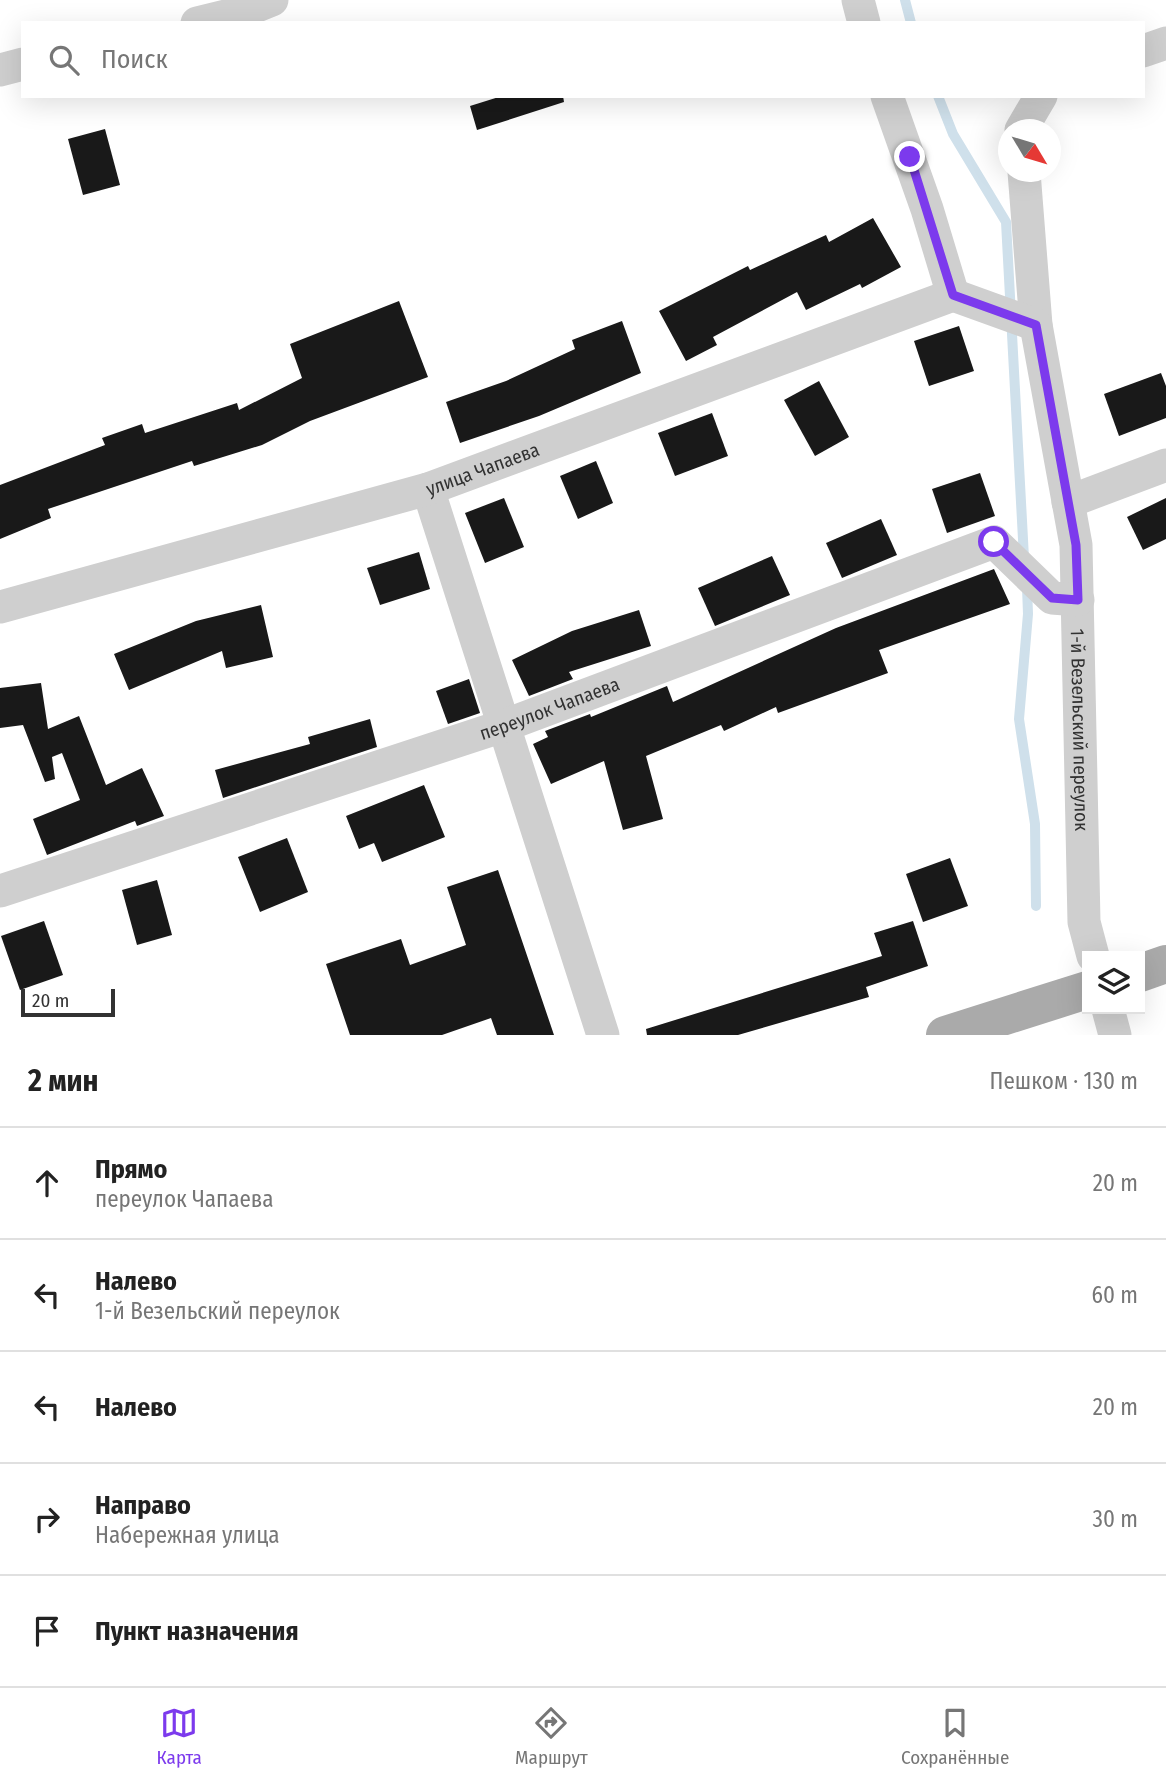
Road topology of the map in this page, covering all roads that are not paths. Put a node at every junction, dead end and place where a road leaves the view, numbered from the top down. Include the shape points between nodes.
1 (272, 0) edge
2 (858, 0) edge
3 (205, 21) edge
4 (863, 21) edge
5 (1166, 44) edge
6 (1145, 50) edge
7 (21, 65) edge
8 (0, 70) edge
9 (888, 98) edge
10 (1040, 98) edge
11 (1027, 119) edge
12 (1025, 182) edge
13 (953, 295) junction
14 (1036, 325) junction
15 (1166, 465) edge
16 (428, 489) junction
17 (1068, 502) junction
18 (1078, 600) junction
19 (0, 607) edge
20 (503, 726) junction
21 (0, 891) edge
22 (1092, 951) edge
23 (1166, 964) edge
24 (1145, 971) edge
25 (1082, 992) edge
26 (1109, 1014) edge
27 (603, 1035) edge
28 (945, 1035) edge
29 (1115, 1035) edge

1 - 3 street
2 - 4 street
5 - 6 street
7 - 8 street
9 - 13 street
10 - 11 street
12 - 14 street, 1-й Везельский переулок
13 - 14 street
13 - 16 street, улица Чапаева
14 - 17 street, 1-й Везельский переулок
15 - 17 street
16 - 19 street, улица Чапаева
16 - 20 street
17 - 18 street, 1-й Везельский переулок via 1076,545
18 - 20 street, переулок Чапаева via 1052,598 994,542
18 - 22 street, 1-й Везельский переулок via 1084,922
20 - 21 street, переулок Чапаева
20 - 27 street
23 - 24 main road
25 - 28 main road
26 - 29 street

